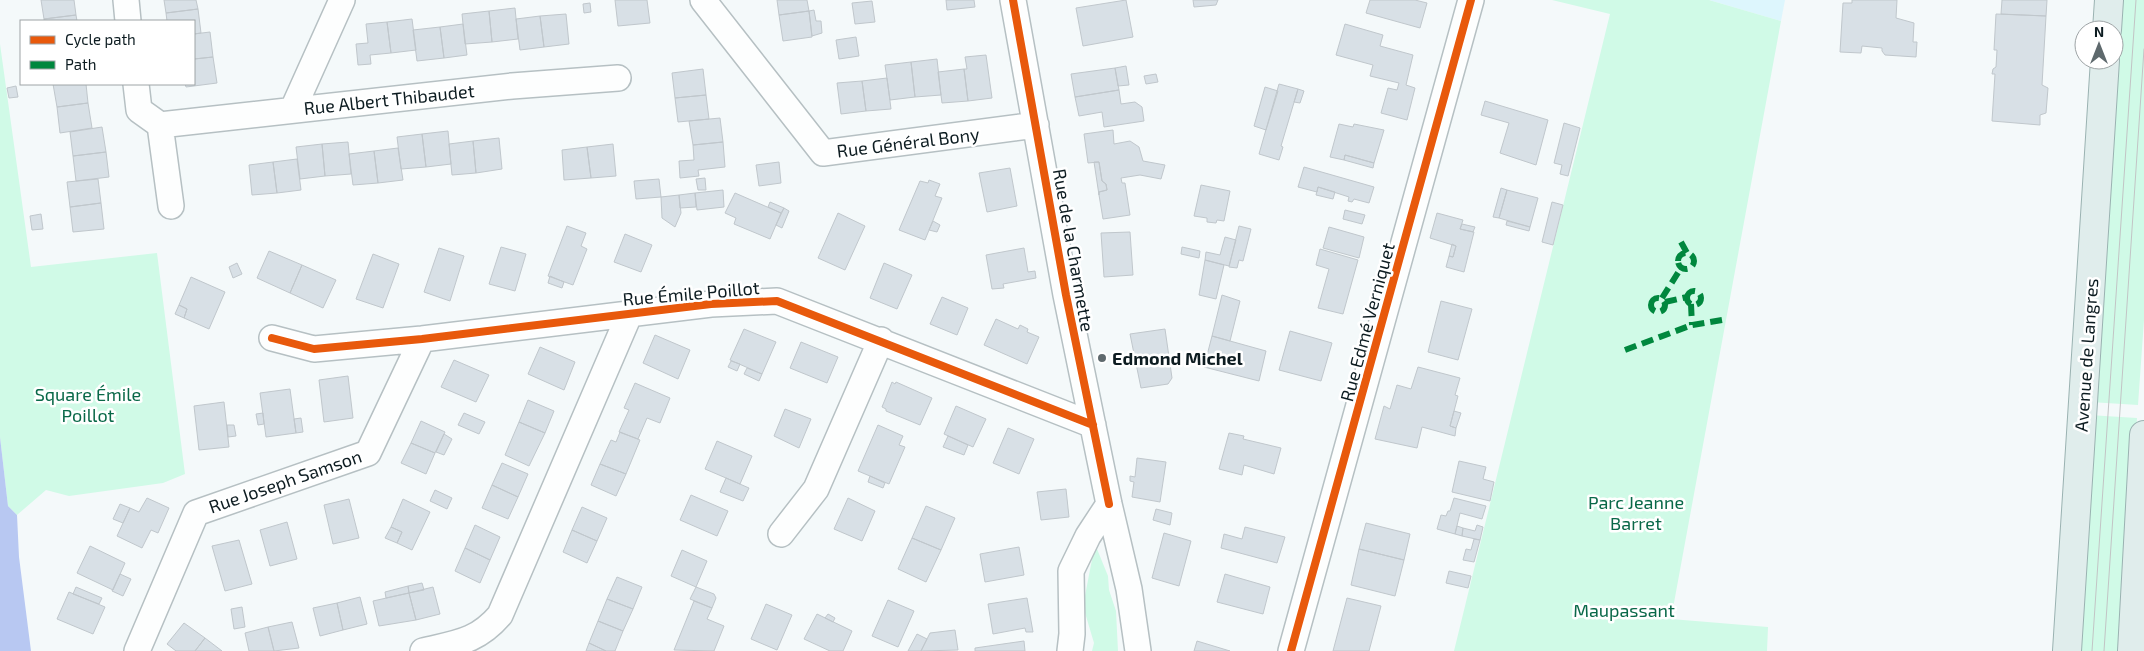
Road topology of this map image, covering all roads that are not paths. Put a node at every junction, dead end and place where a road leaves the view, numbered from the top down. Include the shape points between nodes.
1 (126, 0) edge
2 (342, 0) edge
3 (703, 0) edge
4 (1013, 0) edge
5 (1471, 0) edge
6 (2109, 0) edge
7 (128, 20) edge
8 (2108, 20) edge
9 (2104, 70) edge
10 (618, 78) dead end
11 (136, 85) edge
12 (293, 109) junction
13 (160, 125) junction
14 (1036, 125) junction
15 (171, 206) dead end
16 (630, 314) junction
17 (272, 338) dead end
18 (422, 339) junction
19 (881, 340) junction
20 (1093, 425) junction
21 (2144, 435) edge
22 (1109, 504) junction
23 (781, 534) dead end
24 (137, 651) edge
25 (423, 651) edge
26 (1070, 651) edge
27 (1138, 651) edge
28 (1291, 651) edge
29 (2067, 651) edge
30 (2132, 651) edge

1 - 7 street
2 - 12 street
3 - 14 street, Rue Général Bony via 823,153
4 - 14 street, Rue de la Charmette
5 - 28 street, Rue Edmé Verniquet
6 - 8 main road
9 - 29 main road, Avenue de Langres
10 - 12 street, Rue Albert Thibaudet
11 - 13 street via 139,110
12 - 13 street, Rue Albert Thibaudet
13 - 15 street
14 - 20 street, Rue de la Charmette
16 - 18 street, Rue Émile Poillot
16 - 19 street, Rue Émile Poillot via 711,304 777,301
16 - 25 street via 500,615 489,628 473,638
17 - 18 street, Rue Émile Poillot via 314,349
18 - 24 street, Rue Joseph Samson via 368,452 196,513
19 - 20 street, Rue Émile Poillot
19 - 23 street via 816,489
20 - 22 street, Rue de la Charmette
21 - 30 main road
22 - 26 street via 1088,536 1071,572
22 - 27 street, Rue de la Charmette via 1129,589

